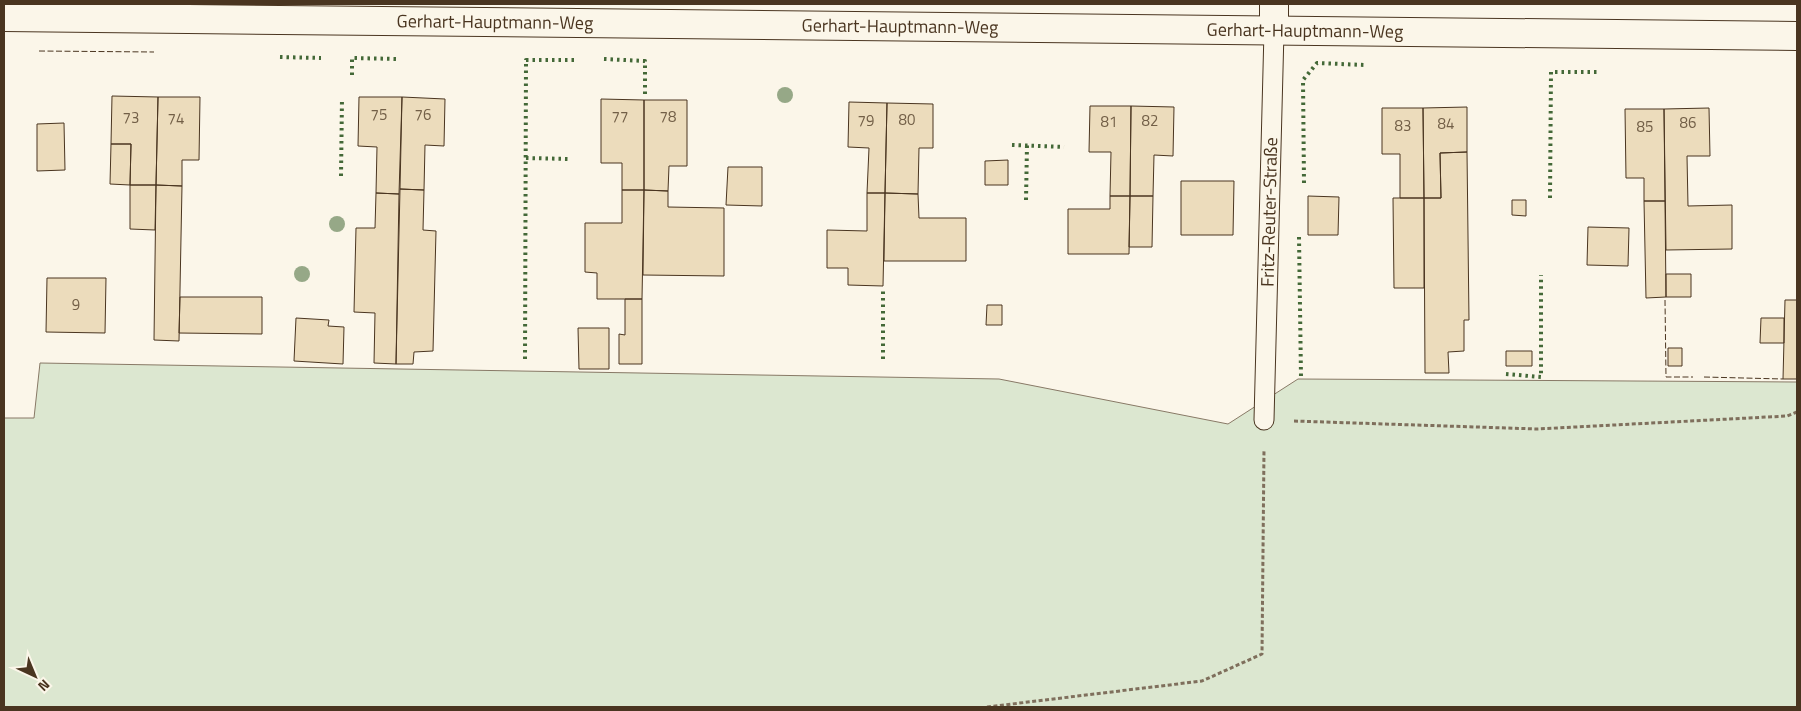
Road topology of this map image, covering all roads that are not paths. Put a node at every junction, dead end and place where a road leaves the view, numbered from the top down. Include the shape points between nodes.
1 (1274, 4) edge
2 (4, 17) edge
3 (1274, 31) junction
4 (1797, 36) edge
5 (1264, 420) road end

1 - 3 street, Fritz-Reuter-Straße
2 - 3 street, Gerhart-Hauptmann-Weg
3 - 4 street, Gerhart-Hauptmann-Weg
3 - 5 lane, Fritz-Reuter-Straße

